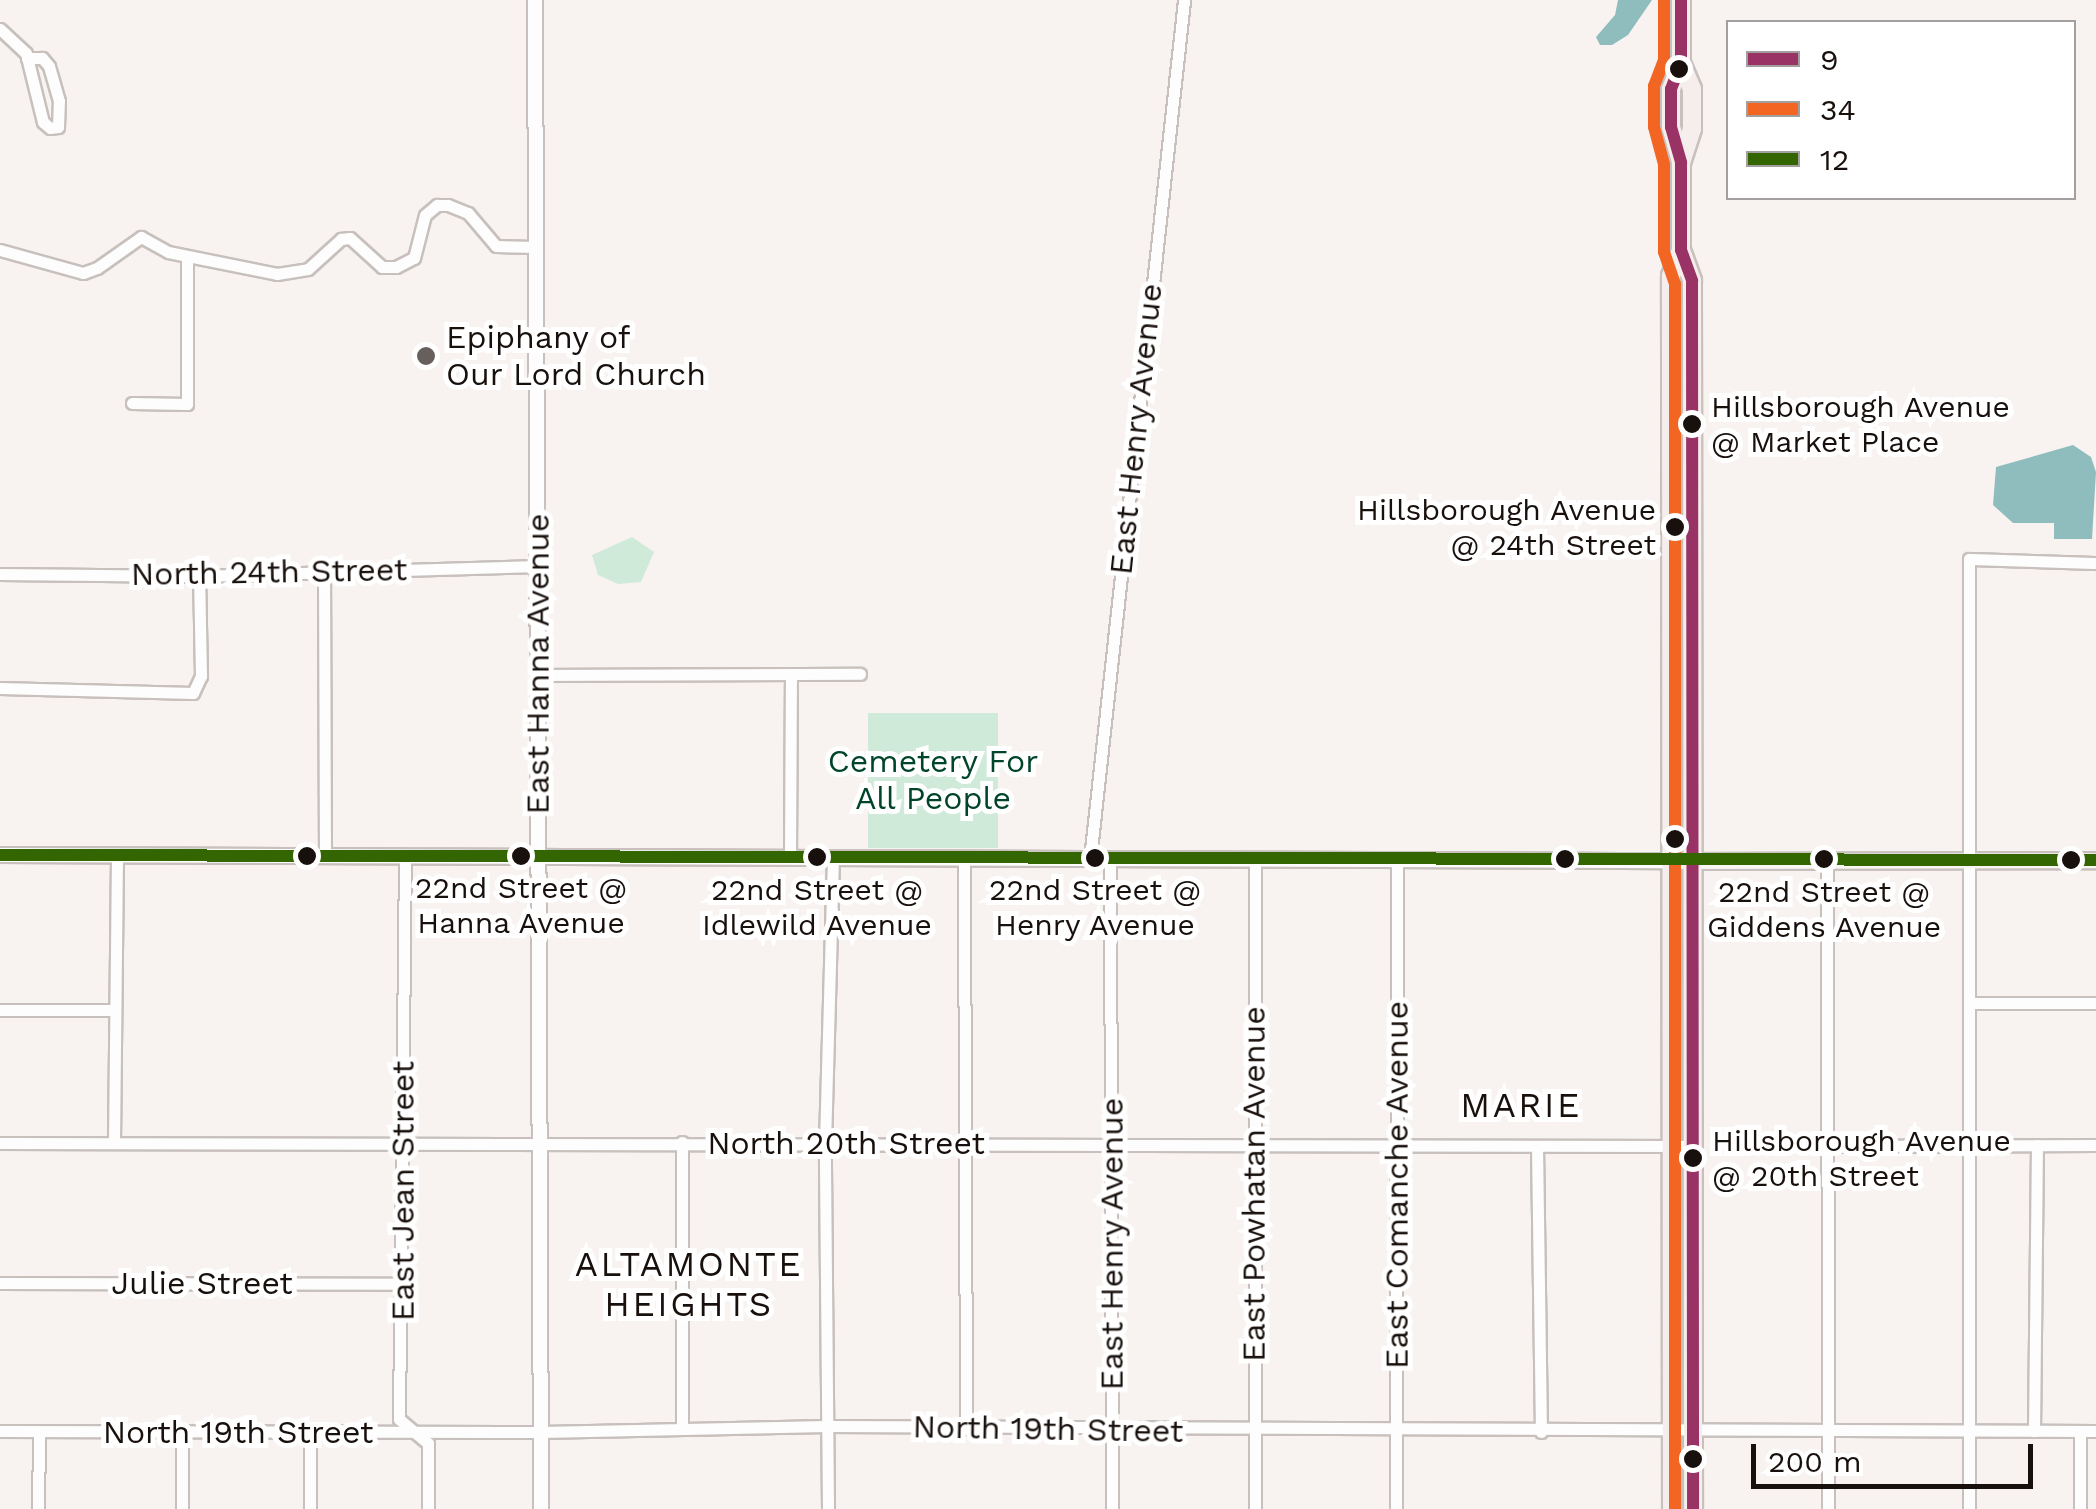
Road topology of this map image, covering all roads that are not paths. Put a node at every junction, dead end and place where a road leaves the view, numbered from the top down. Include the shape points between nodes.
1 (536, 0) edge
2 (1184, 0) edge
3 (1680, 0) edge
4 (0, 29) edge
5 (27, 58) junction
6 (536, 246) junction
7 (0, 250) edge
8 (1681, 250) junction
9 (187, 256) junction
10 (132, 403) dead end
11 (2096, 563) edge
12 (538, 566) junction
13 (324, 570) junction
14 (0, 574) edge
15 (200, 576) junction
16 (791, 674) junction
17 (860, 674) dead end
18 (539, 675) junction
19 (0, 688) edge
20 (0, 855) edge
21 (117, 855) junction
22 (325, 856) junction
23 (405, 856) junction
24 (539, 857) junction
25 (790, 858) junction
26 (964, 858) junction
27 (1090, 858) junction
28 (833, 859) junction
29 (1110, 859) junction
30 (1254, 859) junction
31 (1397, 860) junction
32 (1693, 860) junction
33 (1827, 860) junction
34 (1971, 860) junction
35 (2096, 860) edge
36 (1672, 861) junction
37 (2096, 1002) edge
38 (1970, 1003) junction
39 (0, 1010) edge
40 (115, 1010) junction
41 (540, 1142) junction
42 (682, 1142) junction
43 (825, 1142) junction
44 (0, 1143) edge
45 (967, 1143) junction
46 (114, 1144) junction
47 (404, 1144) junction
48 (1112, 1144) junction
49 (1253, 1145) junction
50 (1970, 1145) junction
51 (2037, 1145) junction
52 (2096, 1145) edge
53 (1396, 1146) junction
54 (1537, 1146) junction
55 (1692, 1146) junction
56 (1828, 1146) junction
57 (1671, 1147) junction
58 (0, 1283) edge
59 (403, 1284) junction
60 (828, 1426) junction
61 (682, 1428) junction
62 (966, 1429) junction
63 (1397, 1430) junction
64 (310, 1431) junction
65 (413, 1431) junction
66 (1112, 1431) junction
67 (1255, 1431) junction
68 (1693, 1431) junction
69 (2034, 1431) junction
70 (0, 1432) edge
71 (541, 1432) junction
72 (1541, 1432) junction
73 (1672, 1432) junction
74 (1828, 1432) junction
75 (1970, 1432) junction
76 (2080, 1432) junction
77 (2096, 1432) edge
78 (182, 1433) junction
79 (38, 1434) junction
80 (38, 1509) edge
81 (182, 1509) edge
82 (310, 1509) edge
83 (428, 1509) edge
84 (541, 1509) edge
85 (828, 1509) edge
86 (1112, 1509) edge
87 (1255, 1509) edge
88 (1396, 1509) edge
89 (1672, 1509) edge
90 (1692, 1509) edge
91 (1828, 1509) edge
92 (1969, 1509) edge
93 (2080, 1509) edge

1 - 6 street, East Hanna Avenue
2 - 27 street, East Henry Avenue
3 - 8 main road via 1681,63 1692,89
4 - 5 street
5 - 5 street via 44,122 58,127 59,101 46,60
6 - 9 street via 496,246 468,213 437,205 424,215 414,258 396,267 366,257 350,238 299,272 264,274
6 - 12 street, East Hanna Avenue
7 - 9 street via 83,273 141,237
8 - 32 main road via 1692,281
8 - 36 main road via 1671,276
9 - 10 street via 187,404
11 - 34 street via 1968,559
12 - 13 street, North 24th Street
12 - 18 street, East Hanna Avenue
13 - 15 street, North 24th Street
13 - 22 street
14 - 15 street, North 24th Street
15 - 19 street via 200,676 193,693
16 - 17 street
16 - 18 street
16 - 25 street
18 - 24 street, East Hanna Avenue
20 - 21 street
21 - 22 street
21 - 40 street
22 - 23 street
23 - 24 street
23 - 47 street, East Jean Street
24 - 25 street
24 - 41 street, East Hanna Avenue
25 - 28 street
26 - 27 street
26 - 28 street
26 - 45 street
27 - 29 street
28 - 43 street
29 - 30 street
29 - 48 street, East Henry Avenue
30 - 31 street
30 - 49 street, East Powhatan Avenue
31 - 36 street
31 - 53 street, East Comanche Avenue
32 - 33 main road
32 - 36 main road
32 - 55 main road
33 - 34 main road
33 - 56 street
34 - 35 main road
34 - 38 street
36 - 57 main road
37 - 38 street
38 - 50 street
39 - 40 street
40 - 46 street
41 - 42 street, North 20th Street
41 - 47 street, North 20th Street
41 - 71 street, East Hanna Avenue
42 - 43 street, North 20th Street
42 - 61 street
43 - 45 street, North 20th Street
43 - 60 street
44 - 46 street, North 20th Street
45 - 48 street, North 20th Street
45 - 62 street
46 - 47 street, North 20th Street
47 - 59 street, East Jean Street
48 - 49 street, North 20th Street
48 - 66 street, East Henry Avenue
49 - 53 street, North 20th Street
49 - 67 street, East Powhatan Avenue
50 - 51 street
50 - 56 street
50 - 75 street
51 - 52 street
51 - 69 street
53 - 54 street, North 20th Street
53 - 63 street, East Comanche Avenue
54 - 57 street, North 20th Street
54 - 72 street
55 - 57 street, North 20th Street
55 - 68 main road
56 - 74 street
57 - 73 main road
58 - 59 street, Julie Street
59 - 65 street, East Jean Street via 399,1420
60 - 61 street, North 19th Street
60 - 62 street, North 19th Street
60 - 85 street
61 - 71 street, North 19th Street
62 - 66 street, North 19th Street
63 - 67 street, North 19th Street
63 - 72 street, North 19th Street
63 - 88 street, East Comanche Avenue
64 - 65 street, North 19th Street
64 - 78 street, North 19th Street
64 - 82 street
65 - 71 street, North 19th Street
65 - 83 street, East Jean Street via 428,1442
66 - 67 street, North 19th Street
66 - 86 street, East Henry Avenue
67 - 87 street, East Powhatan Avenue
68 - 73 street, North 19th Street
68 - 74 street, North 19th Street
68 - 90 main road
69 - 75 street, North 19th Street
69 - 76 street, North 19th Street
70 - 79 street, North 19th Street
71 - 84 street, East Hanna Avenue
72 - 73 street, North 19th Street
73 - 89 main road
74 - 75 street, North 19th Street
74 - 91 street
75 - 92 street
76 - 77 street, North 19th Street
76 - 93 street
78 - 79 street, North 19th Street
78 - 81 street
79 - 80 street

